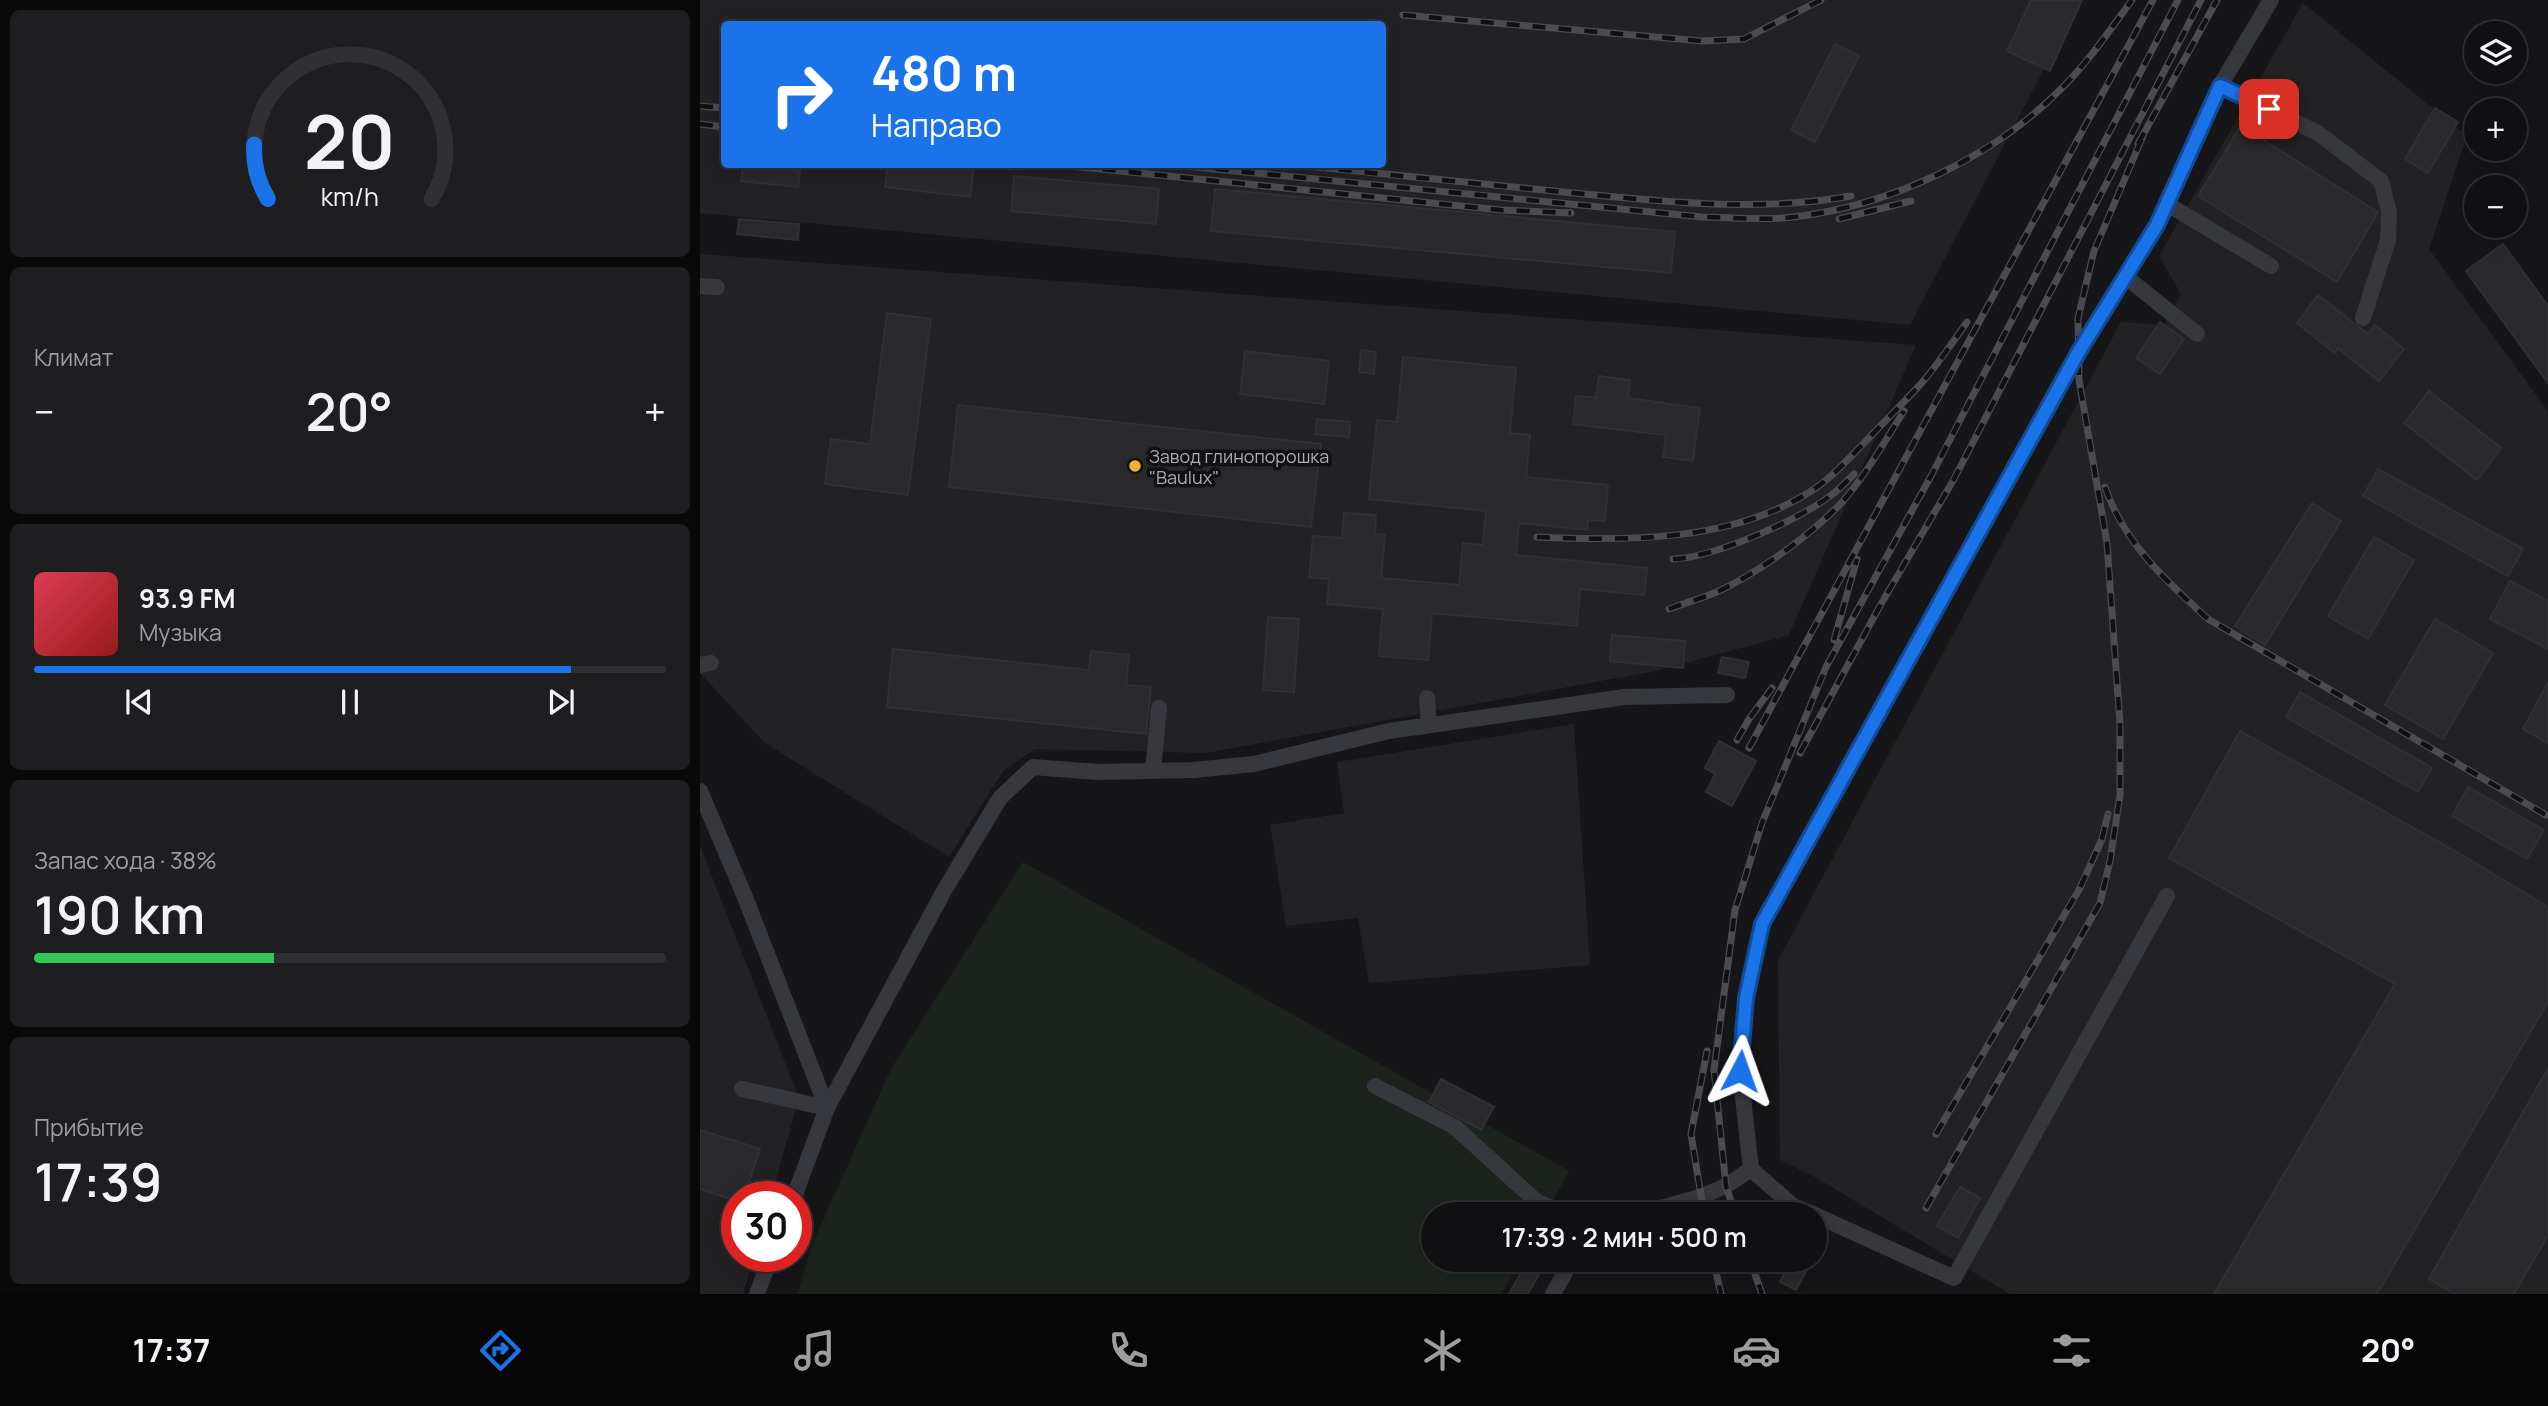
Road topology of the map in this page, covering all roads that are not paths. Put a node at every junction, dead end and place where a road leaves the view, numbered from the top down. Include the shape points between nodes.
1 (2271, 0) edge
2 (2220, 86) junction
3 (2167, 204) junction
4 (2271, 266) dead end
5 (2126, 277) junction
6 (700, 286) edge
7 (717, 287) dead end
8 (2362, 318) dead end
9 (2197, 334) dead end
10 (1727, 695) dead end
11 (1427, 698) dead end
12 (1159, 708) dead end
13 (1429, 725) junction
14 (1153, 771) junction
15 (700, 791) edge
16 (2167, 896) dead end
17 (1376, 1086) dead end
18 (742, 1090) dead end
19 (827, 1108) junction
20 (1751, 1169) junction
21 (800, 1181) edge
22 (1537, 1202) edge
23 (1680, 1202) edge
24 (1788, 1202) edge
25 (1827, 1221) edge
26 (766, 1272) edge
27 (1565, 1272) edge
28 (758, 1294) edge
29 (1553, 1294) edge

1 - 2 street
2 - 3 street
2 - 8 street via 2318,133 2381,181 2389,212 2388,240
3 - 4 street
3 - 5 street
5 - 9 street
5 - 20 street via 2078,353 1762,924 1746,998 1740,1071
6 - 7 street
10 - 13 street via 1624,697
11 - 13 street
12 - 14 street
13 - 14 street via 1254,764
14 - 19 street via 1034,767 1000,798 945,889
15 - 19 street
16 - 25 street via 1954,1278
17 - 22 street via 1455,1127
18 - 19 street
19 - 21 street
20 - 23 street via 1726,1186
20 - 24 street
26 - 28 street
27 - 29 street

